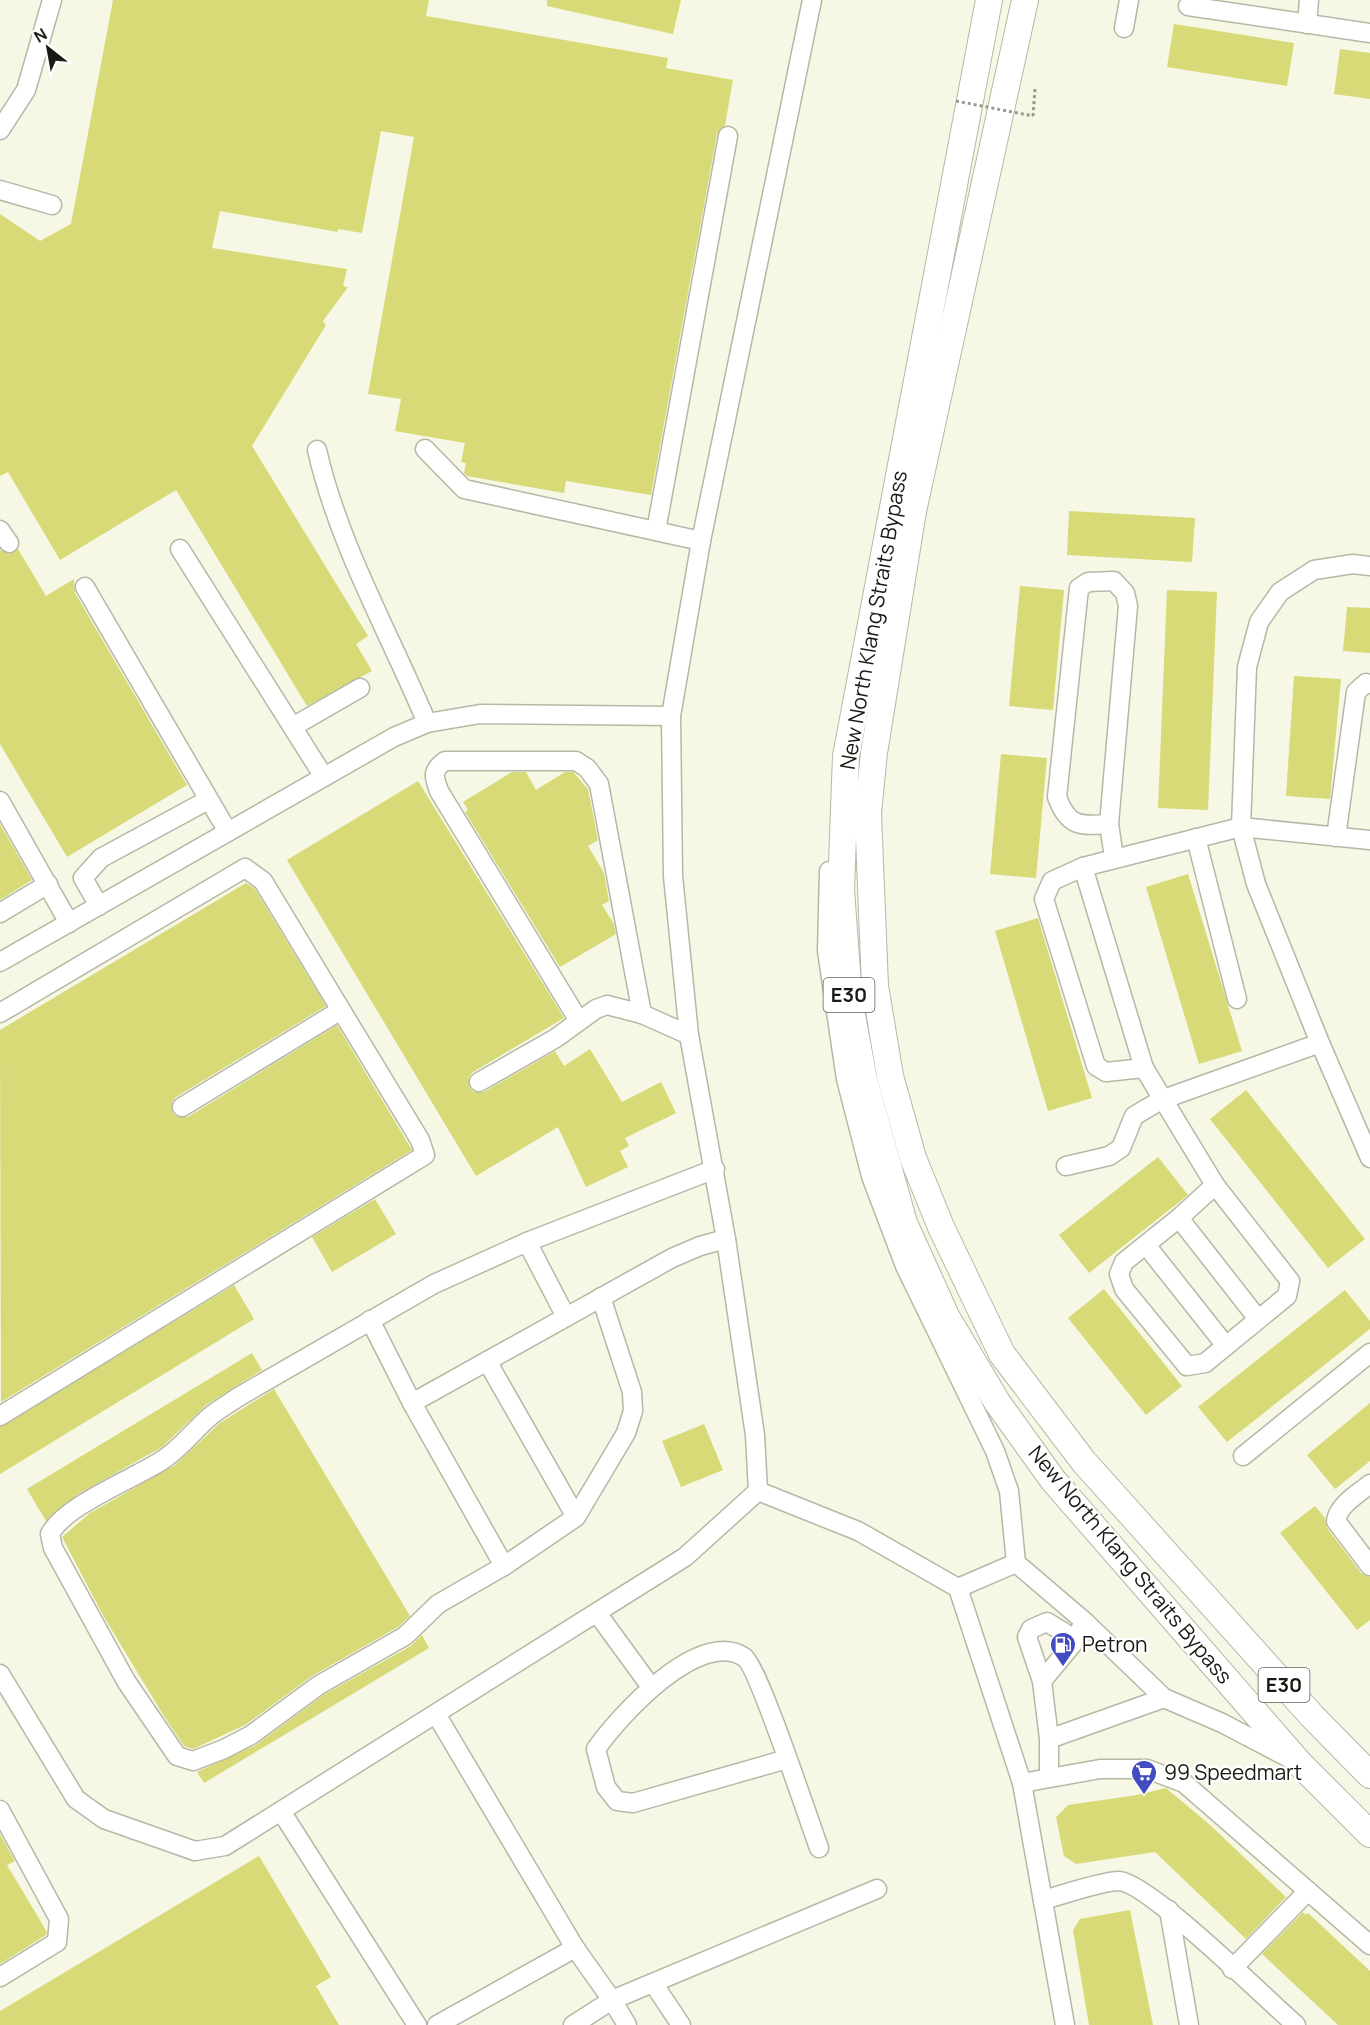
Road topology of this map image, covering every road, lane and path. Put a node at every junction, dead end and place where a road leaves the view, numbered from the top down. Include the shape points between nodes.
1 (52, 0) edge
2 (812, 0) edge
3 (989, 0) edge
4 (1025, 0) edge
5 (1129, 0) edge
6 (1309, 0) edge
7 (1188, 6) dead end
8 (1307, 24) junction
9 (1124, 28) dead end
10 (1370, 33) edge
11 (1035, 89) dead end
12 (956, 101) dead end
13 (0, 130) edge
14 (728, 136) dead end
15 (0, 190) edge
16 (52, 205) dead end
17 (425, 449) dead end
18 (317, 450) dead end
19 (656, 531) junction
20 (701, 541) junction
21 (180, 549) dead end
22 (1370, 566) edge
23 (85, 587) dead end
24 (1370, 684) edge
25 (360, 688) dead end
26 (671, 716) junction
27 (427, 723) junction
28 (294, 726) junction
29 (846, 756) junction
30 (324, 777) junction
31 (208, 800) junction
32 (0, 801) edge
33 (1110, 824) junction
34 (1241, 827) junction
35 (228, 832) junction
36 (1336, 837) junction
37 (1197, 838) junction
38 (1370, 840) edge
39 (1114, 858) junction
40 (1083, 867) junction
41 (48, 884) junction
42 (99, 906) junction
43 (0, 913) edge
44 (69, 923) junction
45 (0, 962) edge
46 (1237, 999) dead end
47 (340, 1010) junction
48 (0, 1013) edge
49 (642, 1014) junction
50 (579, 1021) junction
51 (689, 1035) junction
52 (1320, 1043) junction
53 (1144, 1068) junction
54 (479, 1082) dead end
55 (1161, 1100) junction
56 (182, 1107) dead end
57 (1370, 1158) edge
58 (1066, 1166) dead end
59 (715, 1169) junction
60 (1215, 1185) junction
61 (1179, 1218) junction
62 (726, 1239) junction
63 (527, 1242) junction
64 (1146, 1245) junction
65 (601, 1297) junction
66 (566, 1317) junction
67 (1258, 1319) junction
68 (370, 1320) junction
69 (1226, 1346) junction
70 (1370, 1353) edge
71 (487, 1361) junction
72 (411, 1403) junction
73 (0, 1416) edge
74 (1243, 1456) dead end
75 (1370, 1484) edge
76 (758, 1491) junction
77 (576, 1516) junction
78 (1016, 1563) junction
79 (504, 1566) junction
80 (1370, 1566) edge
81 (958, 1588) junction
82 (597, 1613) junction
83 (1084, 1621) junction
84 (1076, 1640) junction
85 (0, 1674) edge
86 (1042, 1681) junction
87 (651, 1687) junction
88 (1164, 1698) junction
89 (436, 1714) junction
90 (1049, 1739) junction
91 (787, 1760) junction
92 (1300, 1764) junction
93 (1370, 1775) edge
94 (1049, 1776) junction
95 (1022, 1783) junction
96 (0, 1810) edge
97 (281, 1811) junction
98 (1370, 1834) edge
99 (819, 1848) dead end
100 (877, 1889) dead end
101 (1308, 1891) junction
102 (1043, 1900) junction
103 (1169, 1910) junction
104 (1370, 1945) edge
105 (575, 1948) junction
106 (1232, 1969) junction
107 (0, 1977) edge
108 (653, 1983) junction
109 (612, 2000) junction
110 (417, 2025) edge
111 (437, 2025) edge
112 (573, 2025) edge
113 (627, 2025) edge
114 (681, 2025) edge
115 (1065, 2025) edge
116 (1189, 2025) edge
117 (1296, 2025) edge

1 - 13 street via 26,90
2 - 20 street
3 - 29 highway, New North Klang Straits Bypass / E30
4 - 93 highway, New North Klang Straits Bypass / E30 via 913,511 874,753 867,813 875,986 890,1076 914,1158 941,1227 1002,1354 1084,1462 1312,1716
5 - 9 street
6 - 8 street
7 - 8 street
8 - 10 street
11 - 12 path, bridge via 1033,116
14 - 19 street
15 - 16 street
17 - 19 street via 464,489
18 - 27 street via 340,532
19 - 20 street
20 - 26 street
21 - 28 street
22 - 34 street via 1353,564 1314,570 1280,592 1259,621 1247,667
23 - 31 street
24 - 36 street via 1356,692
25 - 28 street
26 - 27 street via 480,714
26 - 51 street via 673,876
27 - 30 street
28 - 30 street
29 - 78 street via 829,866 828,951 846,1080 871,1176 905,1266 1009,1491
29 - 92 highway, New North Klang Straits Bypass / E30 via 841,890 849,999 864,1080 909,1234 947,1318 997,1402 1053,1480
30 - 35 street
31 - 35 street
31 - 42 street via 101,858 83,878
32 - 41 street
33 - 33 street via 1082,826 1064,815 1057,797 1079,588 1088,582 1114,581 1125,593 1128,606
33 - 39 street
34 - 36 street
34 - 37 street
34 - 52 street via 1256,885
35 - 42 street
36 - 38 street
37 - 39 street
37 - 46 street
39 - 40 street
40 - 53 street
40 - 53 street via 1052,880 1044,899 1096,1065 1106,1072
41 - 43 street
41 - 44 street
42 - 44 street
44 - 45 street
47 - 48 street via 263,881 245,868
47 - 56 street
47 - 73 street via 420,1140 425,1155
49 - 50 street via 607,1005
49 - 50 street via 599,784 587,768 576,761 445,761 433,775 439,791
49 - 51 street
50 - 54 street
51 - 59 street
52 - 55 street
52 - 57 street
53 - 55 street
55 - 58 street via 1134,1116 1121,1148 1109,1156
55 - 60 street
59 - 62 street
59 - 63 street
60 - 61 street
60 - 67 street via 1290,1281 1287,1296
61 - 64 street
61 - 67 street
62 - 65 street via 672,1258
62 - 76 street via 755,1435
63 - 66 street
63 - 68 street via 434,1284
64 - 69 street
64 - 69 street via 1124,1262 1119,1274 1124,1289 1187,1366 1205,1363
65 - 66 street
65 - 77 street via 632,1392 633,1411 626,1433
66 - 71 street
67 - 69 street
68 - 72 street
68 - 79 street via 240,1396 212,1415 177,1450 58,1521 50,1534 51,1542 68,1576 126,1681 169,1745 177,1756 193,1761 251,1735 319,1685 405,1636 438,1604
70 - 74 street
71 - 72 street
71 - 77 street
72 - 79 street
75 - 80 street via 1337,1513 1336,1521
76 - 81 street via 858,1530
76 - 82 street via 685,1557
77 - 79 street
78 - 81 street
78 - 83 street
81 - 95 street
82 - 87 street
82 - 89 street
83 - 84 street
83 - 88 street
84 - 86 street
84 - 86 street via 1047,1622 1029,1631 1027,1637
85 - 97 street via 76,1799 104,1819 195,1851 225,1846
86 - 90 street
87 - 91 street via 698,1656 729,1652 745,1658 755,1672
87 - 91 street via 614,1724 596,1749 606,1787 616,1801 633,1803
88 - 90 street
88 - 92 street
89 - 97 street
89 - 105 street
90 - 94 street
91 - 99 street
92 - 98 highway, New North Klang Straits Bypass / E30
94 - 95 street
94 - 101 street via 1100,1768 1147,1769 1184,1782
95 - 102 street
96 - 107 street via 59,1919 57,1942
97 - 110 street
100 - 108 street
101 - 104 street
101 - 106 street
102 - 103 street via 1119,1881 1135,1886
102 - 115 street
103 - 106 street
103 - 116 street
105 - 109 street
105 - 111 street
106 - 117 street
108 - 109 street
108 - 114 street
109 - 112 street
109 - 113 street

